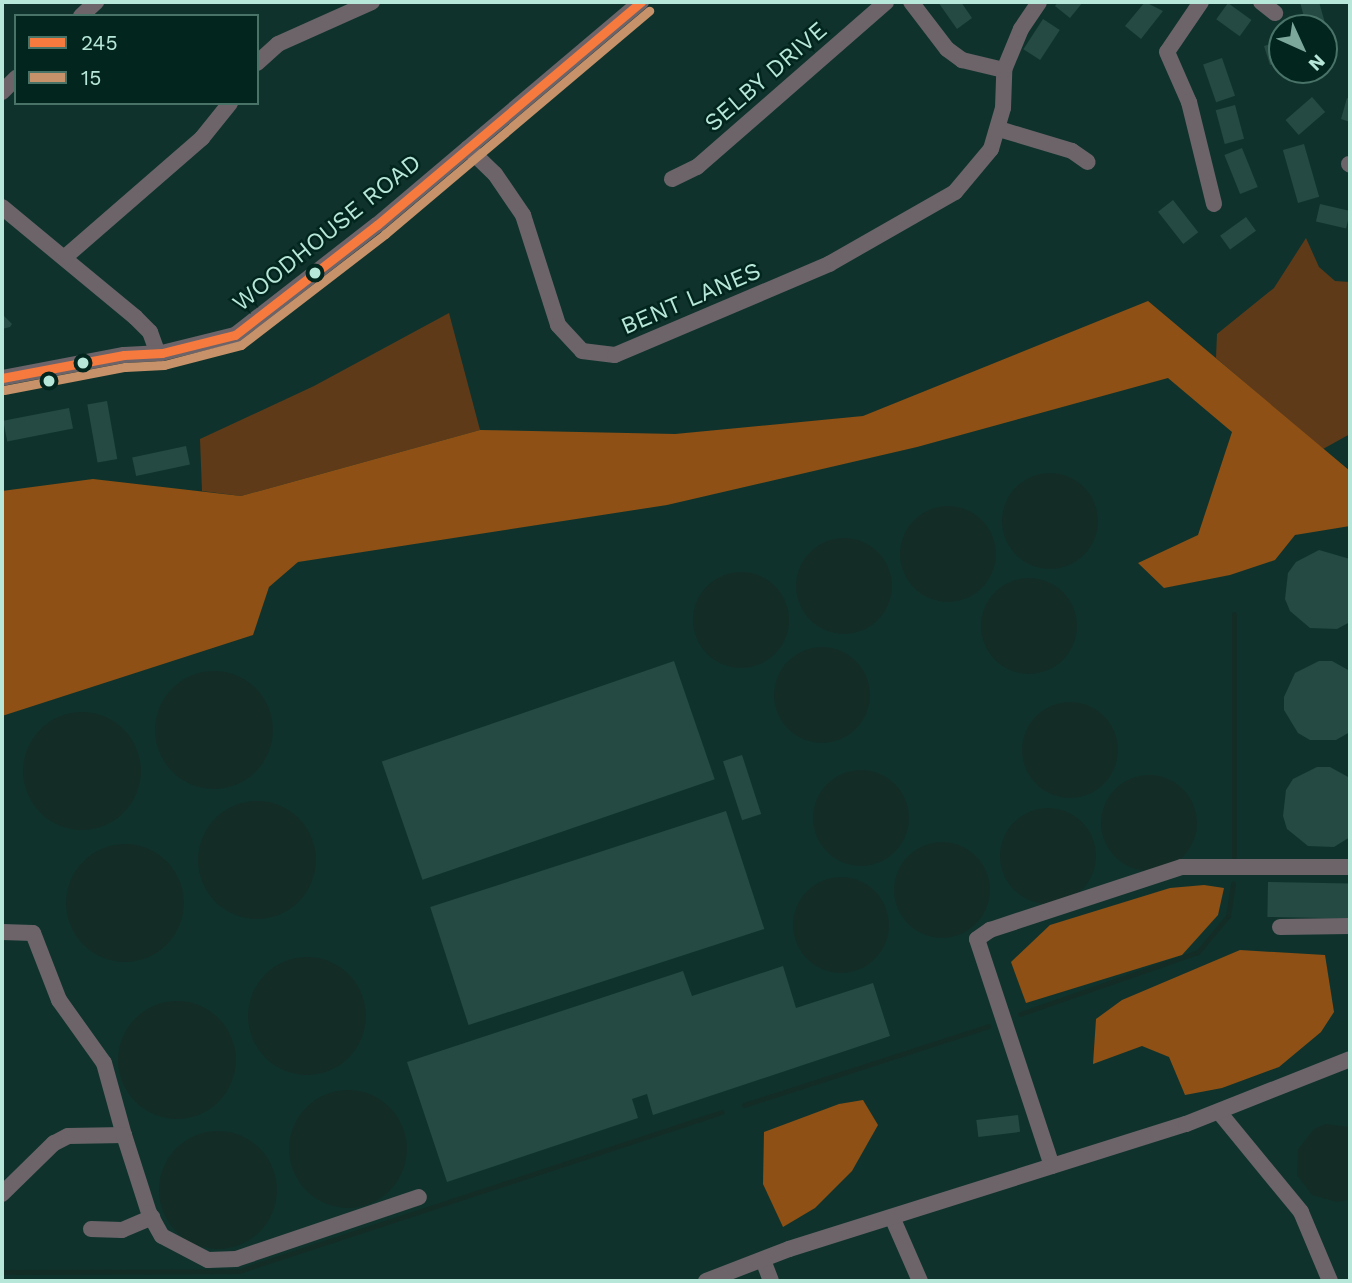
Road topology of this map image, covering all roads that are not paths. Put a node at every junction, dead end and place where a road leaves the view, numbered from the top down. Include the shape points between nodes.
1 (96, 2) edge
2 (372, 2) edge
3 (641, 2) edge
4 (886, 2) edge
5 (911, 2) edge
6 (1039, 2) edge
7 (1201, 2) edge
8 (1261, 2) edge
9 (1275, 13) dead end
10 (83, 14) edge
11 (259, 62) edge
12 (1004, 71) junction
13 (228, 105) edge
14 (999, 129) junction
15 (468, 148) junction
16 (1088, 162) dead end
17 (672, 179) dead end
18 (1214, 204) dead end
19 (2, 208) edge
20 (64, 258) junction
21 (158, 354) junction
22 (2, 378) edge
23 (1350, 867) edge
24 (1350, 926) edge
25 (1280, 927) dead end
26 (2, 932) edge
27 (1350, 1059) edge
28 (1219, 1112) junction
29 (124, 1135) junction
30 (1052, 1166) junction
31 (2, 1194) edge
32 (419, 1198) dead end
33 (152, 1217) junction
34 (892, 1217) junction
35 (91, 1229) dead end
36 (763, 1260) junction
37 (706, 1281) edge
38 (771, 1281) edge
39 (920, 1281) edge
40 (1330, 1281) edge

1 - 10 street
2 - 11 street via 292,37
3 - 15 street, WOODHOUSE ROAD
4 - 17 street, SELBY DRIVE via 697,167
5 - 12 street via 947,49 962,60
6 - 12 street, BENT LANES via 1021,29
7 - 18 street via 1167,52 1189,102
8 - 9 street
12 - 14 street, BENT LANES
13 - 20 street via 202,138
14 - 15 street, BENT LANES via 972,177 867,245 635,349 598,356 578,348 558,326 523,215 495,174
14 - 16 street via 1072,151
15 - 21 street, WOODHOUSE ROAD via 234,335
19 - 20 street
20 - 21 street via 150,332
21 - 22 street, WOODHOUSE ROAD via 124,355
23 - 30 street via 1182,867 989,930 977,939
24 - 25 street
26 - 29 street via 33,933 59,1000 104,1063
27 - 28 street
28 - 30 street
28 - 40 street via 1301,1212
29 - 31 street via 68,1136 54,1143
29 - 33 street
30 - 34 street
32 - 33 street via 223,1261 196,1257 173,1244
33 - 35 street via 122,1230
34 - 36 street
34 - 39 street
36 - 37 street
36 - 38 street

